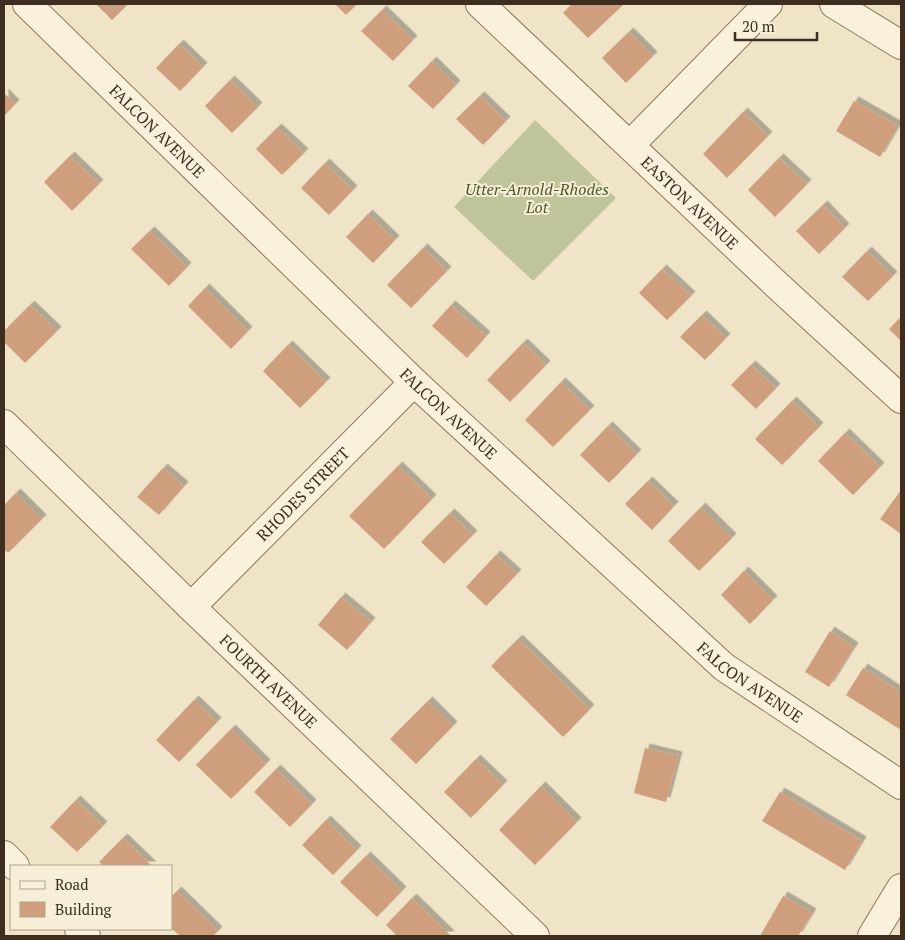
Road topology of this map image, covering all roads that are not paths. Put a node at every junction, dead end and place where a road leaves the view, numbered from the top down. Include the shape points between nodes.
1 (27, 4) edge
2 (480, 4) edge
3 (768, 4) edge
4 (834, 4) edge
5 (901, 45) edge
6 (630, 145) junction
7 (414, 382) junction
8 (901, 399) edge
9 (4, 424) edge
10 (191, 607) junction
11 (901, 785) edge
12 (4, 855) edge
13 (15, 865) edge
14 (901, 888) edge
15 (535, 936) edge
16 (872, 936) edge

1 - 7 street, FALCON AVENUE
2 - 6 street, EASTON AVENUE
3 - 6 street
4 - 5 street
6 - 8 street, EASTON AVENUE
7 - 10 street, RHODES STREET
7 - 11 street, FALCON AVENUE via 724,667
9 - 10 street, FOURTH AVENUE
10 - 15 street, FOURTH AVENUE
12 - 13 street
14 - 16 street

